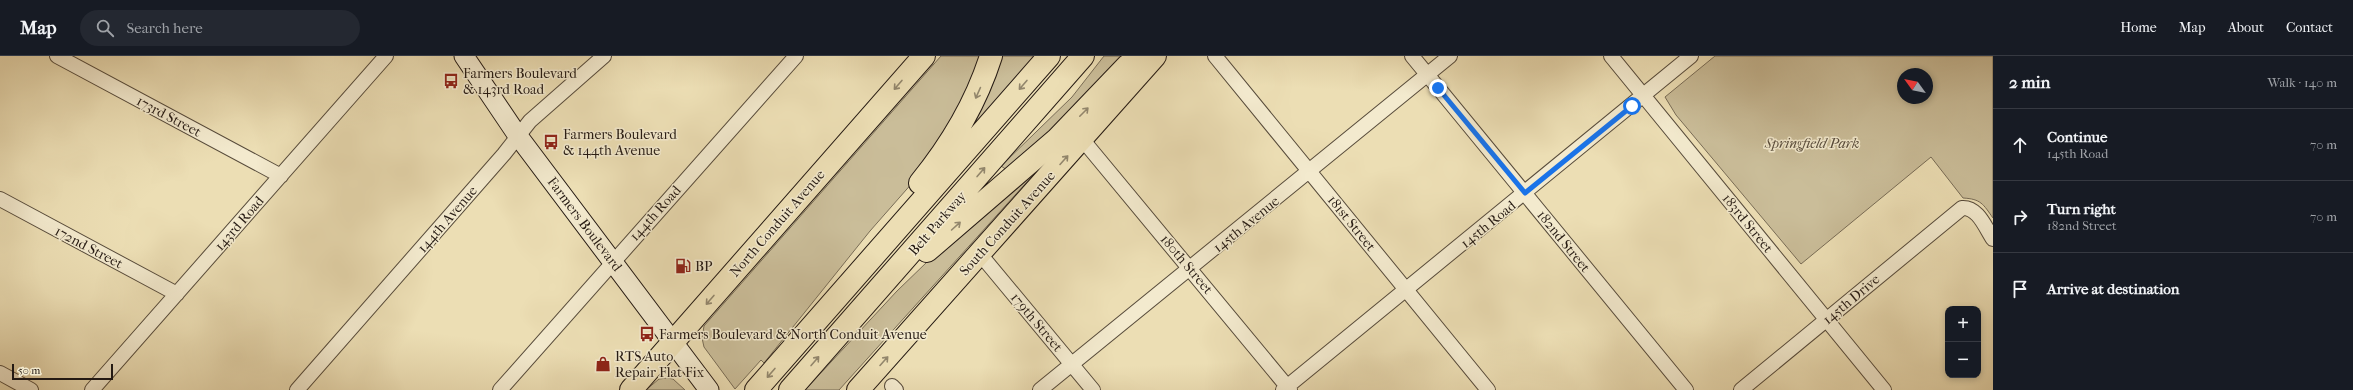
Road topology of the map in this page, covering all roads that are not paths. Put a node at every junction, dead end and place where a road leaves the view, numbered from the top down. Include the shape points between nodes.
1 (57, 56) edge
2 (384, 56) edge
3 (464, 56) edge
4 (604, 56) edge
5 (796, 56) edge
6 (924, 56) edge
7 (991, 56) edge
8 (1049, 56) edge
9 (1084, 56) edge
10 (1141, 56) edge
11 (1155, 56) edge
12 (1215, 56) edge
13 (1412, 56) edge
14 (1450, 56) edge
15 (1611, 56) edge
16 (1691, 56) edge
17 (1427, 75) junction
18 (1643, 96) junction
19 (518, 136) junction
20 (1082, 138) junction
21 (1310, 171) junction
22 (280, 176) junction
23 (1525, 193) junction
24 (0, 199) edge
25 (1993, 239) edge
26 (980, 254) junction
27 (613, 261) junction
28 (1191, 268) junction
29 (1407, 290) junction
30 (177, 294) junction
31 (863, 307) junction
32 (824, 312) junction
33 (1827, 319) junction
34 (673, 341) junction
35 (1072, 364) junction
36 (0, 373) edge
37 (1287, 389) edge
38 (32, 390) edge
39 (92, 390) edge
40 (297, 390) edge
41 (500, 390) edge
42 (630, 390) edge
43 (709, 390) edge
44 (756, 390) edge
45 (790, 390) edge
46 (858, 390) edge
47 (1040, 390) edge
48 (1093, 390) edge
49 (1488, 390) edge
50 (1686, 390) edge
51 (1741, 390) edge
52 (1884, 390) edge

1 - 22 street, 173rd Street
2 - 22 street, 143rd Road
3 - 19 main road, Farmers Boulevard
4 - 19 street, 144th Avenue via 530,121
5 - 27 street, 144th Road
6 -> 34 main road, North Conduit Avenue
7 -> 32 main road via 974,101 954,136
8 -> 32 main road, Belt Parkway
31 -> 9 main road, Belt Parkway
31 -> 10 main road via 1057,139 1127,66
11 - 20 main road, South Conduit Avenue
12 - 21 street, 181st Street
13 - 17 street, 182nd Street
14 - 17 street, 145th Avenue
15 - 18 street, 183rd Street
16 - 18 street, 145th Road
17 - 21 street, 145th Avenue
17 - 23 street, 182nd Street
18 - 23 street, 145th Road
18 - 33 street, 183rd Street
19 - 27 main road, Farmers Boulevard
19 - 40 street, 144th Avenue
26 -> 20 main road, South Conduit Avenue
20 - 28 street, 180th Street
21 - 28 street, 145th Avenue
21 - 29 street, 181st Street
22 - 30 street, 143rd Road
23 - 29 street, 145th Road
23 - 50 street, 182nd Street
24 - 30 street, 172nd Street
25 - 33 street, 145th Drive via 1975,212 1969,208 1962,208
26 - 35 street, 179th Street
46 -> 26 main road, South Conduit Avenue
27 - 34 main road, Farmers Boulevard
27 - 41 street, 144th Road
28 - 35 street, 145th Avenue
28 - 37 street, 180th Street
29 - 37 street, 145th Road
29 - 49 street, 181st Street
30 - 39 street, 143rd Road
45 -> 31 main road, Belt Parkway
32 -> 44 main road, Belt Parkway
33 - 51 street, 145th Drive
33 - 52 street, 183rd Street
34 - 42 main road, North Conduit Avenue
34 - 43 main road, Farmers Boulevard
35 - 47 street, 145th Avenue
35 - 48 street, 179th Street
36 - 38 street

